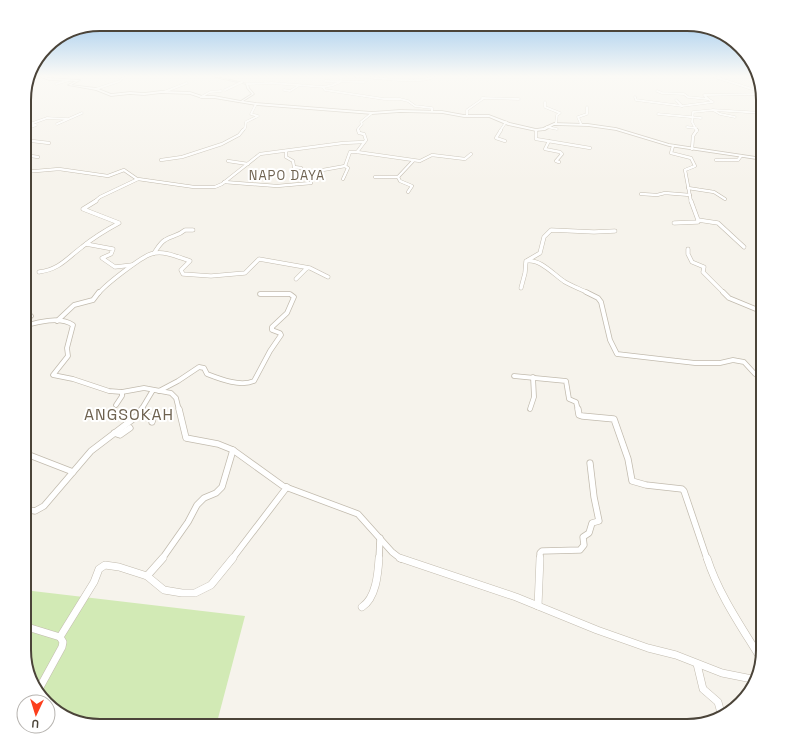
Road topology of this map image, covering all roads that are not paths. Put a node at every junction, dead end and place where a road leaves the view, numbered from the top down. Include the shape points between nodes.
1 (253, 111) edge
2 (346, 111) edge
3 (432, 111) joint
4 (467, 111) edge
5 (556, 111) edge
6 (587, 111) edge
7 (703, 111) edge
8 (715, 111) edge
9 (738, 111) edge
10 (756, 112) edge
11 (82, 113) dead end
12 (372, 113) junction
13 (658, 114) dead end
14 (467, 116) junction
15 (692, 116) junction
16 (735, 117) dead end
17 (701, 118) dead end
18 (67, 119) junction
19 (506, 122) junction
20 (556, 123) junction
21 (31, 124) edge
22 (31, 124) edge
23 (57, 124) dead end
24 (581, 124) junction
25 (31, 127) edge
26 (547, 127) junction
27 (687, 127) dead end
28 (696, 128) junction
29 (558, 129) dead end
30 (536, 130) junction
31 (31, 141) edge
32 (505, 141) dead end
33 (549, 141) junction
34 (364, 142) junction
35 (48, 143) dead end
36 (672, 146) junction
37 (590, 148) dead end
38 (692, 149) junction
39 (286, 151) junction
40 (357, 152) junction
41 (471, 154) dead end
42 (31, 156) edge
43 (741, 156) junction
44 (38, 157) dead end
45 (756, 158) edge
46 (161, 160) dead end
47 (716, 160) dead end
48 (228, 161) dead end
49 (413, 161) junction
50 (559, 162) dead end
51 (248, 164) junction
52 (345, 166) junction
53 (302, 168) dead end
54 (31, 171) edge
55 (306, 173) dead end
56 (375, 177) dead end
57 (398, 177) junction
58 (137, 179) junction
59 (312, 179) dead end
60 (343, 179) dead end
61 (224, 182) junction
62 (688, 188) junction
63 (408, 192) dead end
64 (641, 194) dead end
65 (690, 195) junction
66 (725, 199) dead end
67 (698, 220) junction
68 (674, 223) dead end
69 (193, 230) dead end
70 (615, 231) dead end
71 (85, 244) junction
72 (744, 247) dead end
73 (688, 249) dead end
74 (154, 253) junction
75 (527, 260) junction
76 (134, 264) junction
77 (306, 268) junction
78 (39, 272) dead end
79 (328, 277) dead end
80 (296, 279) dead end
81 (520, 288) dead end
82 (260, 294) dead end
83 (756, 309) edge
84 (57, 321) junction
85 (31, 324) edge
86 (756, 374) edge
87 (514, 376) dead end
88 (533, 377) junction
89 (159, 391) junction
90 (122, 392) junction
91 (116, 406) dead end
92 (530, 409) dead end
93 (140, 414) junction
94 (152, 422) dead end
95 (130, 428) dead end
96 (114, 432) junction
97 (233, 450) junction
98 (31, 456) edge
99 (590, 463) dead end
100 (73, 472) junction
101 (287, 488) junction
102 (31, 511) edge
103 (380, 538) junction
104 (147, 576) junction
105 (362, 606) dead end
106 (538, 606) junction
107 (31, 628) edge
108 (60, 637) junction
109 (756, 651) edge
110 (697, 664) junction
111 (750, 679) edge
112 (41, 685) edge
113 (721, 710) edge

1 - 46 street via 252,114 258,116 246,122 245,128 234,138 182,157
2 - 12 street
3 - 12 street
3 - 14 street
4 - 14 street
5 - 20 street via 560,113 557,115
6 - 24 street via 587,114 578,117
7 - 15 street via 693,112
8 - 16 street
9 - 10 street
11 - 18 street
12 - 34 street via 361,122 358,129 364,134
13 - 15 street
14 - 19 street via 489,116
15 - 17 street
15 - 28 street
18 - 21 street via 47,118
18 - 23 street
19 - 30 street
19 - 32 street via 496,138
20 - 24 street
20 - 26 street
22 - 25 street via 36,125
24 - 36 street via 616,129
26 - 29 street
26 - 30 street
27 - 28 street
28 - 38 street
30 - 33 street via 536,139
31 - 35 street
33 - 37 street
33 - 50 street via 546,149 562,154 556,161
34 - 39 street
34 - 40 street
36 - 38 street
36 - 62 street via 672,153 690,158 695,166 685,170
38 - 43 street
39 - 51 street via 260,154
39 - 53 street via 286,157 293,161 294,167
40 - 49 street
40 - 52 street via 350,152
41 - 49 street via 465,158 433,155 422,161
42 - 44 street
43 - 45 street
43 - 47 street via 738,160
48 - 51 street
49 - 57 street
51 - 61 street
52 - 55 street
52 - 60 street via 348,168
54 - 58 street via 59,169 108,176 124,170
56 - 57 street
57 - 63 street via 400,181 412,186
58 - 61 street via 207,188 218,187
58 - 71 street via 84,208 119,223
59 - 61 street via 311,183 282,186
62 - 65 street
62 - 66 street via 714,192
64 - 65 street
65 - 67 street
67 - 68 street
67 - 72 street via 718,222
69 - 74 street via 185,230 178,236 164,240
70 - 75 street via 551,230 544,238 540,253
71 - 76 street via 113,249 111,254 102,258 115,267
71 - 78 street via 55,269
73 - 83 street via 692,262 704,267 702,272 723,292 730,298
74 - 76 street
74 - 77 street via 168,254 190,261 180,272 195,275 244,273 259,259
75 - 81 street
75 - 86 street via 539,263 565,282 598,298 610,340 617,354 695,363 733,360 744,362
76 - 84 street via 102,289 93,300 74,305
77 - 79 street
77 - 80 street
82 - 89 street via 290,294 294,297 287,313 272,327 272,330 281,335 254,381 229,381 207,374 204,368 199,368
84 - 85 street
84 - 90 street via 70,322 73,326 66,345 68,356 53,375 105,390
87 - 88 street
88 - 92 street via 534,397
88 - 109 street via 566,381 569,399 576,402 581,416 614,419 628,459 632,481 684,491 713,578
89 - 90 street via 139,388
89 - 93 street
89 - 97 street via 171,393 176,398 186,438 218,444
90 - 91 street
93 - 94 street via 153,418
93 - 96 street
95 - 96 street via 120,435
96 - 100 street via 91,451
97 - 101 street
97 - 104 street via 222,487 199,503 166,555
98 - 100 street
99 - 106 street via 599,521 592,523 589,533 583,537 584,545 580,550 540,553
100 - 102 street via 41,508
101 - 103 street via 358,514
101 - 104 street via 221,574 203,591 184,593 169,590 160,587
103 - 105 street via 375,583 368,603
103 - 106 street via 396,557
104 - 108 street via 111,565 102,566
106 - 110 street
107 - 108 street
108 - 112 street via 62,647
110 - 111 street via 722,673
110 - 113 street via 703,689 718,702

